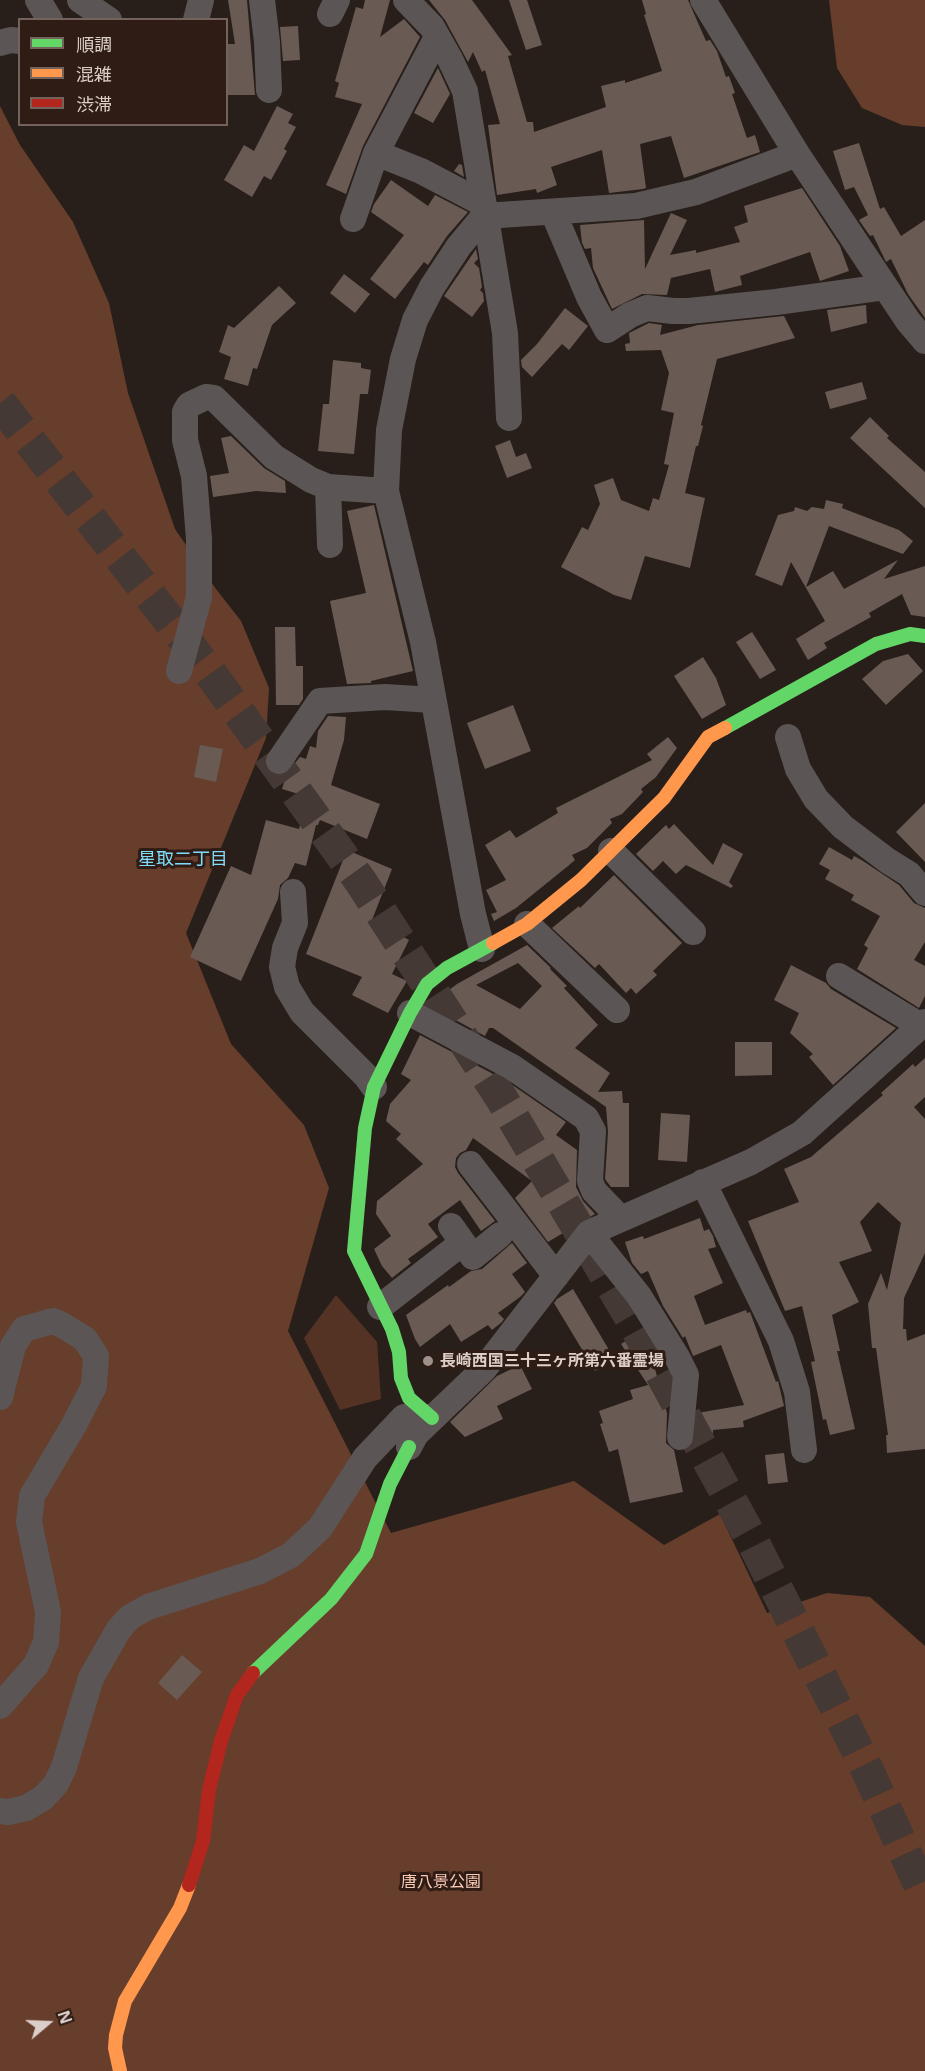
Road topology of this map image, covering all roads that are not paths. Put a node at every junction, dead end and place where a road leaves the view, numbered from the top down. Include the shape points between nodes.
1 (38, 0) edge
2 (80, 0) edge
3 (201, 0) edge
4 (262, 0) edge
5 (406, 0) edge
6 (703, 0) edge
7 (49, 18) edge
8 (106, 18) edge
9 (196, 18) edge
10 (437, 37) junction
11 (18, 41) edge
12 (0, 43) edge
13 (269, 90) dead end
14 (376, 153) junction
15 (797, 154) junction
16 (483, 209) junction
17 (553, 212) junction
18 (353, 219) dead end
19 (885, 286) junction
20 (916, 317) edge
21 (925, 341) edge
22 (509, 418) dead end
23 (328, 487) junction
24 (386, 491) junction
25 (330, 545) dead end
26 (925, 636) edge
27 (179, 670) dead end
28 (434, 700) junction
29 (788, 737) dead end
30 (279, 761) dead end
31 (611, 851) junction
32 (293, 892) dead end
33 (925, 893) edge
34 (527, 924) junction
35 (693, 932) dead end
36 (482, 949) junction
37 (839, 976) dead end
38 (617, 1010) dead end
39 (410, 1013) junction
40 (923, 1024) edge
41 (374, 1087) junction
42 (470, 1164) dead end
43 (703, 1182) junction
44 (621, 1219) junction
45 (589, 1233) junction
46 (500, 1235) dead end
47 (556, 1276) junction
48 (380, 1307) junction
49 (0, 1397) edge
50 (432, 1418) junction
51 (680, 1437) dead end
52 (409, 1447) joint
53 (804, 1450) dead end
54 (0, 1706) edge
55 (0, 1811) edge
56 (120, 2071) edge

1 - 7 street
2 - 8 street
3 - 9 street
4 - 13 street
5 - 10 street
6 - 15 street
10 - 14 street
10 - 16 street via 465,91
11 - 12 street
14 - 16 street via 420,171
14 - 18 street
15 - 17 street via 696,192 636,206
15 - 19 street
16 - 17 street
16 - 22 street via 505,333
16 - 24 street via 415,320 389,430
17 - 19 street via 607,330 647,308 689,311
19 - 20 street
20 - 21 street
23 - 24 street
23 - 25 street
23 - 27 street via 274,457 214,398 206,397 189,405 185,412 185,440 194,477 200,597
24 - 28 street
26 - 31 street via 910,634 876,644 708,736 664,798
28 - 30 street via 385,697 320,701
28 - 36 street via 472,914
29 - 33 street via 798,769 816,799 843,827 909,874
31 - 34 street
31 - 35 street
32 - 41 street via 295,922 282,967 287,987 302,1012
34 - 36 street
34 - 38 street
36 - 39 street via 427,984
37 - 40 street
39 - 41 street
39 - 44 street via 512,1067 586,1118 594,1131 590,1181 594,1191
40 - 43 street via 802,1133 751,1162
41 - 48 street via 365,1128 354,1251
42 - 47 street
43 - 44 street
43 - 53 street via 781,1341 797,1392
44 - 45 street
45 - 47 street
45 - 51 street via 639,1296 686,1375
46 - 48 street via 473,1257 456,1235
47 - 50 street via 484,1369
48 - 50 street via 392,1329 409,1398
49 - 54 street via 13,1346 24,1329 53,1321 85,1338 96,1356 94,1386 32,1496 29,1522 48,1612 46,1642 36,1665
50 - 52 street
50 - 55 street via 405,1418 365,1458 320,1528 291,1555 260,1571 148,1607 130,1617 91,1678 57,1784 26,1808
52 - 56 street via 390,1484 366,1554 331,1599 257,1667 237,1695 211,1780 202,1841 189,1886 124,2001 116,2035

